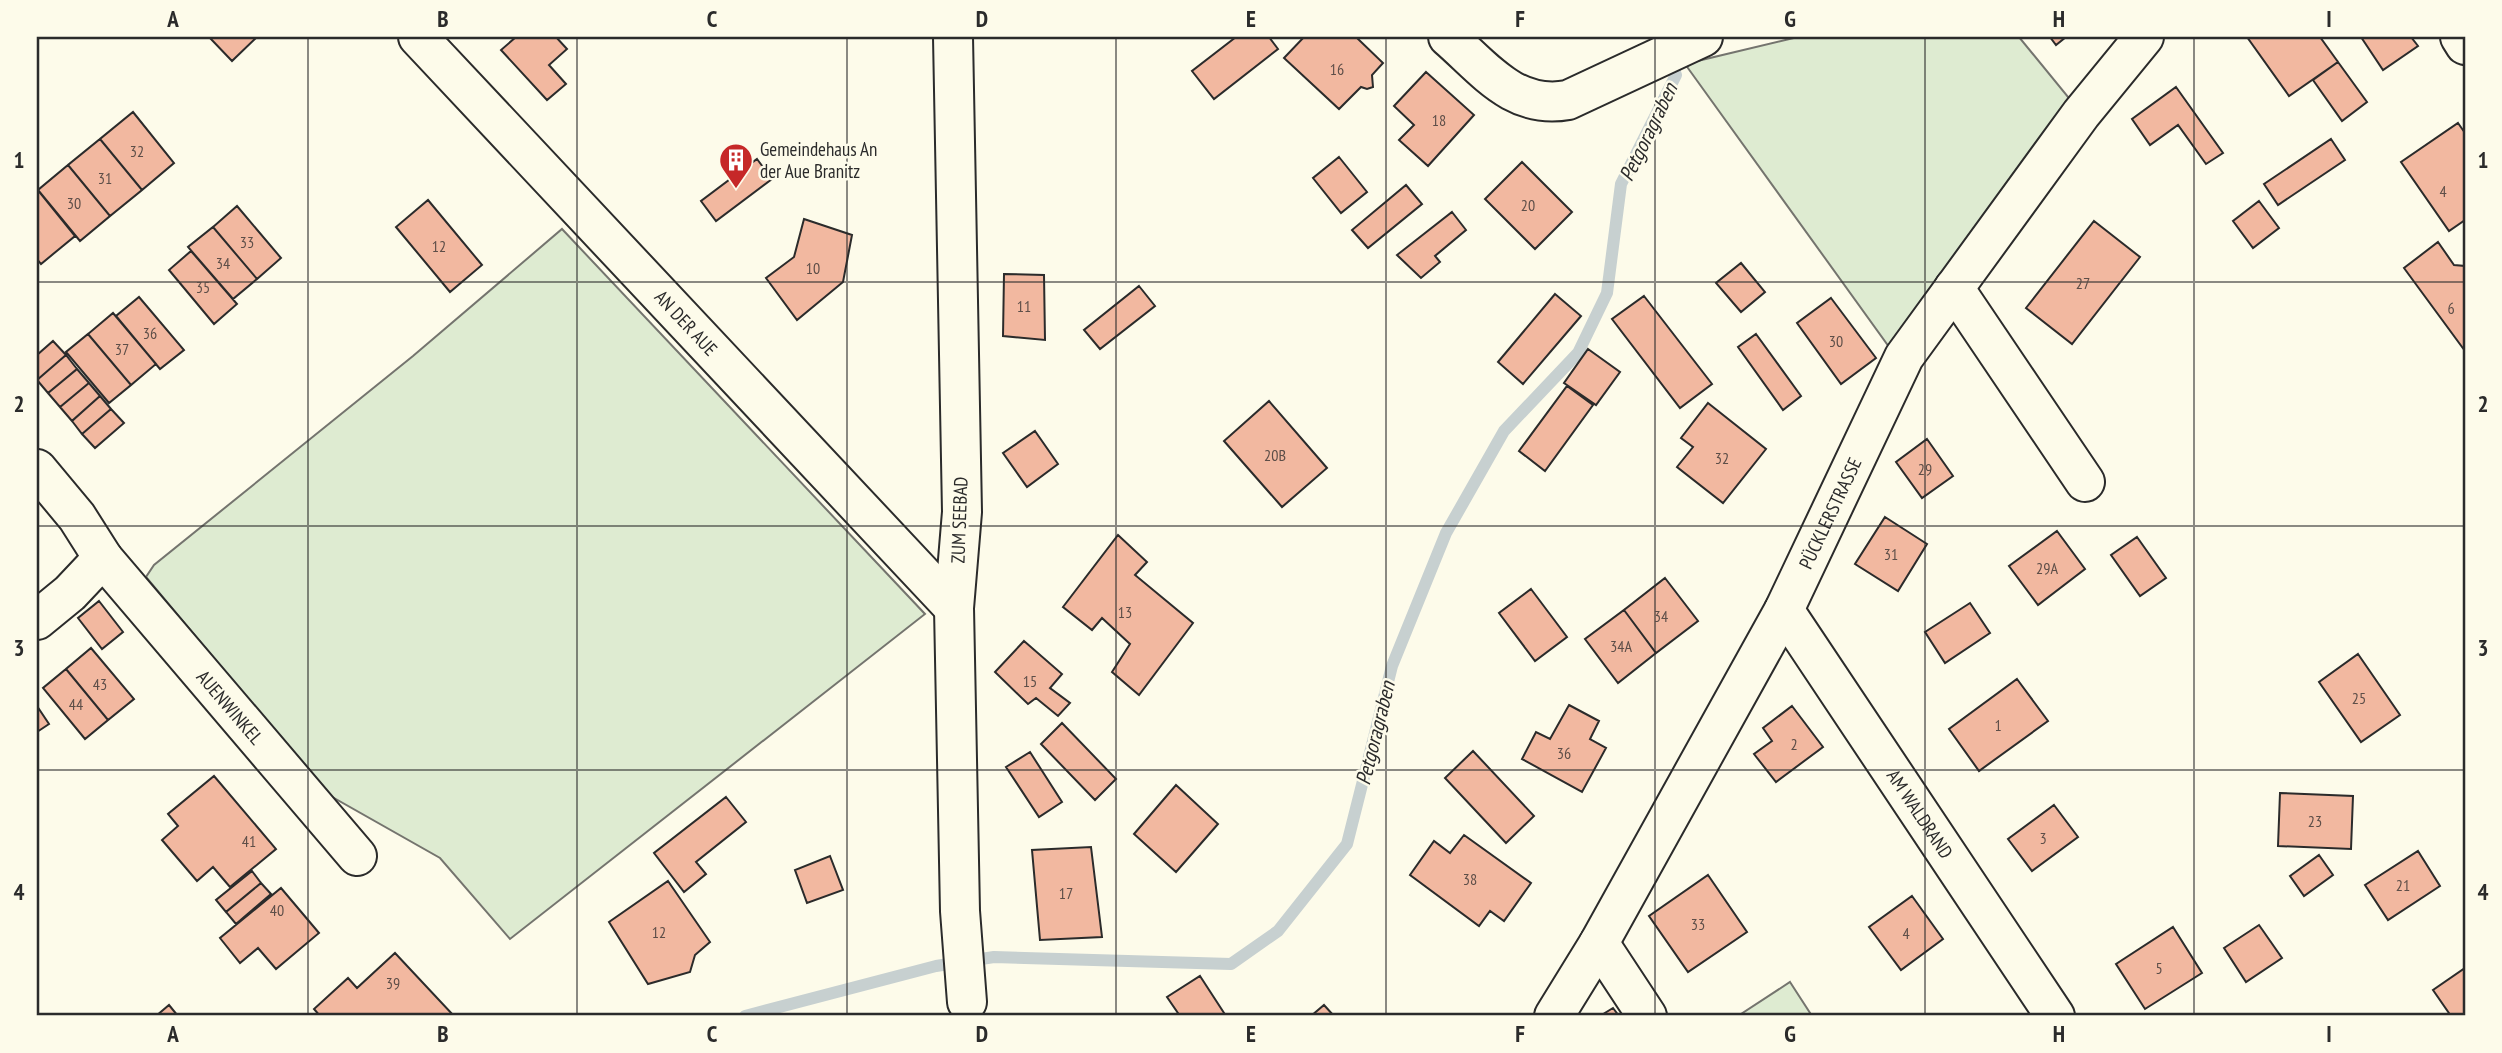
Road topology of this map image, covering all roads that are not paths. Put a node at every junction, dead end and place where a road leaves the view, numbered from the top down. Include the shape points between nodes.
1 (418, 37) edge
2 (953, 37) edge
3 (1448, 37) edge
4 (2144, 37) edge
5 (2460, 37) edge
6 (2465, 45) edge
7 (1672, 50) edge
8 (1954, 288) junction
9 (37, 469) edge
10 (2085, 482) dead end
11 (103, 558) junction
12 (954, 608) junction
13 (1784, 610) junction
14 (37, 620) edge
15 (357, 856) dead end
16 (1599, 943) junction
17 (967, 1002) dead end
18 (1554, 1016) edge
19 (1647, 1016) edge
20 (2056, 1016) edge

1 - 12 street, AN DER AUE
2 - 12 street, ZUM SEEBAD via 962,512
3 - 7 street via 1508,89 1547,104 1568,100
4 - 8 street, PÜCKLERSTRASSE via 2081,114
5 - 6 street
8 - 10 street
8 - 13 street, PÜCKLERSTRASSE via 1904,357
9 - 11 street, AUENWINKEL via 78,517
11 - 14 street
11 - 15 street, AUENWINKEL
12 - 17 street, ZUM SEEBAD via 960,911
13 - 16 street, PÜCKLERSTRASSE
13 - 20 street, AM WALDRAND
16 - 18 street, PÜCKLERSTRASSE
16 - 19 street

